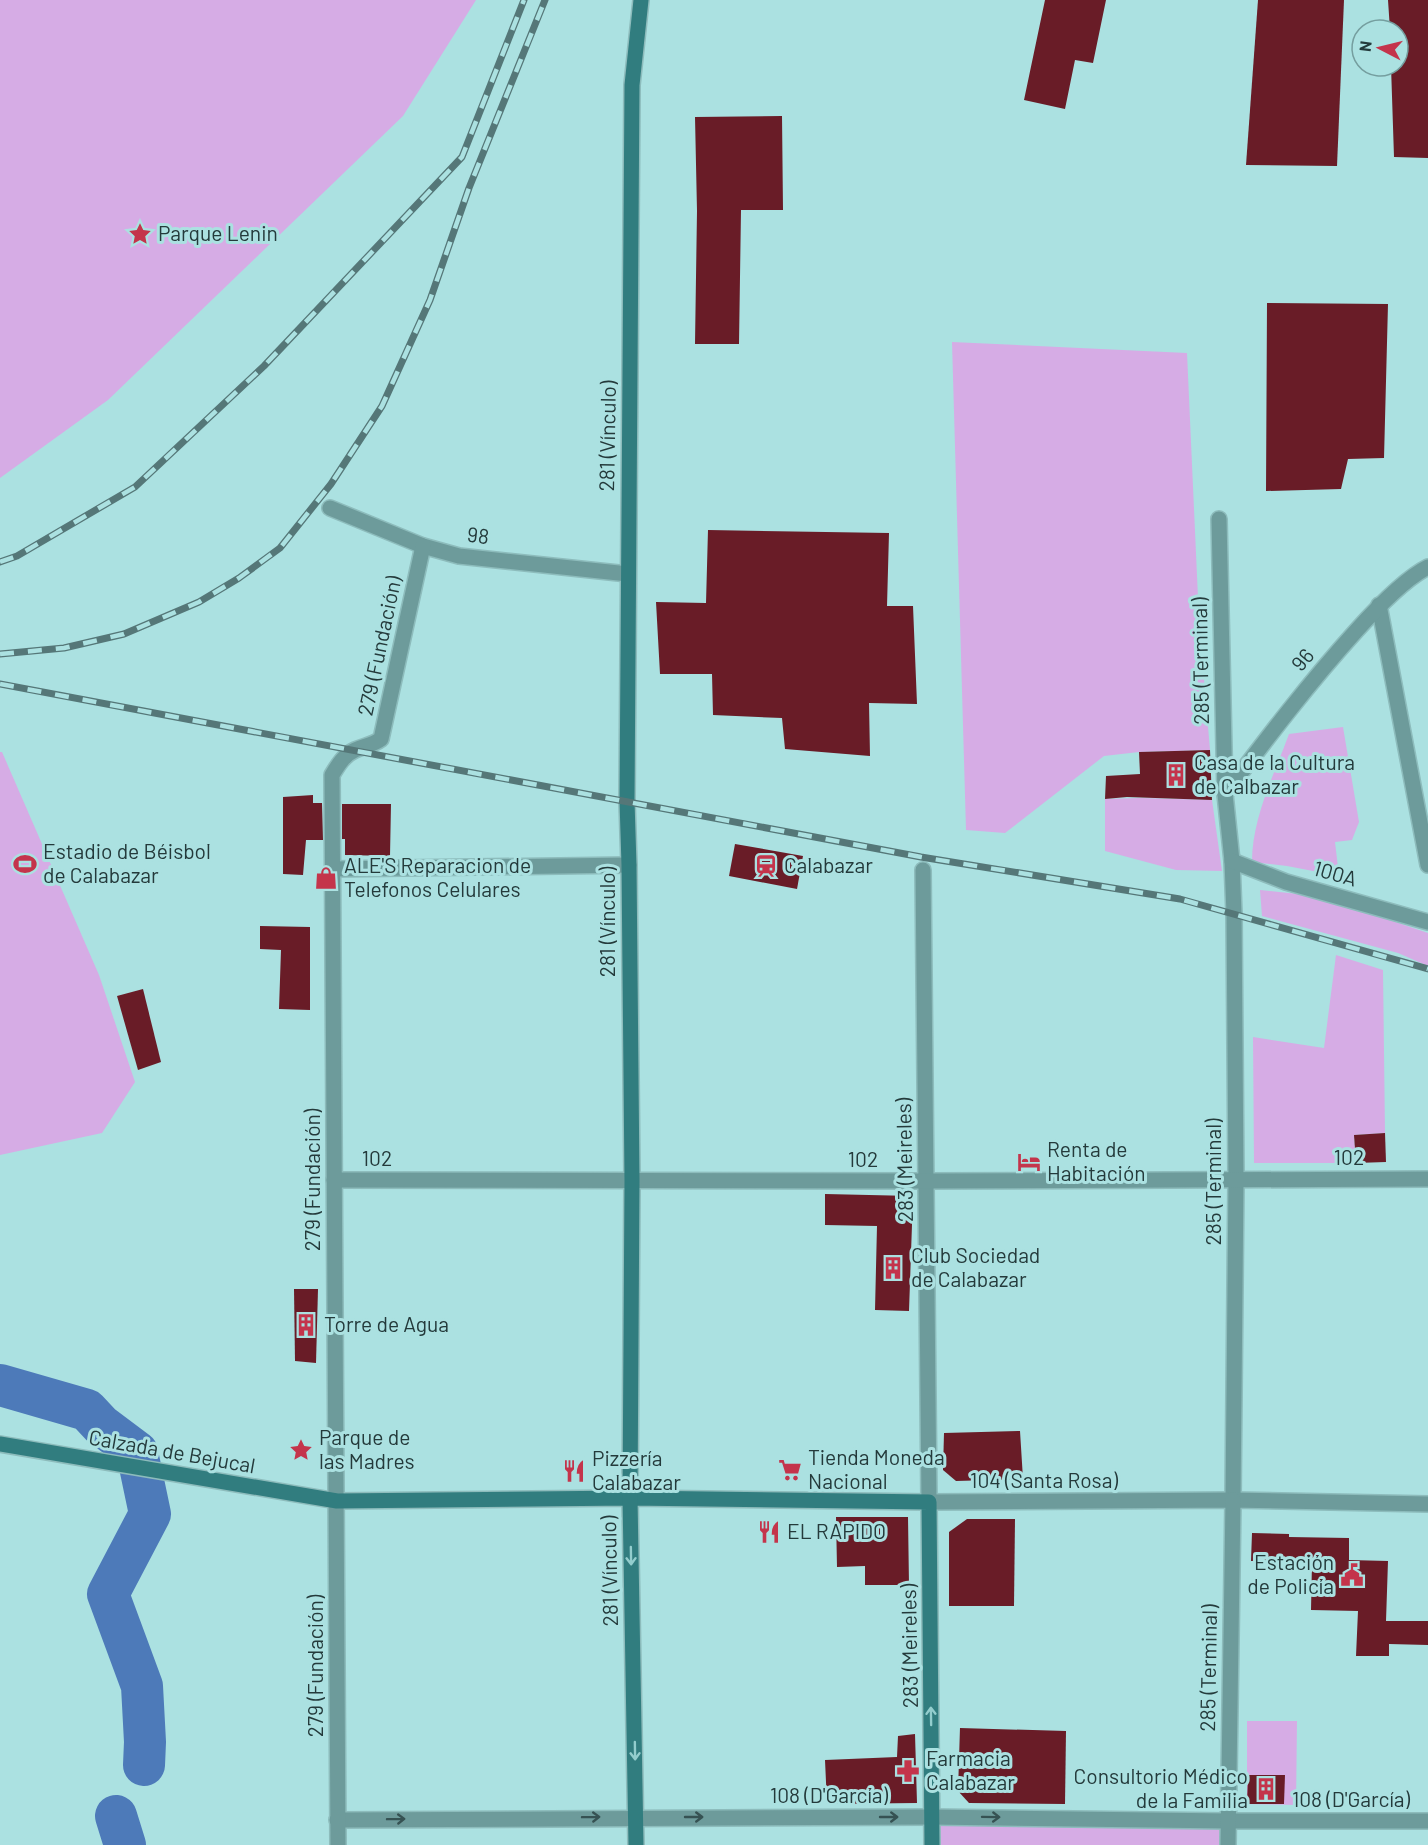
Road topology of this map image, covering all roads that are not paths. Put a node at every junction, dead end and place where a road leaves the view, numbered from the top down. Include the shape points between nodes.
1 (641, 0) edge
2 (330, 508) dead end
3 (1219, 519) dead end
4 (423, 546) junction
5 (1428, 567) edge
6 (628, 574) junction
7 (1379, 605) junction
8 (1412, 776) junction
9 (1428, 780) edge
10 (1225, 794) junction
11 (1232, 861) junction
12 (629, 865) junction
13 (1428, 865) edge
14 (332, 869) junction
15 (923, 870) dead end
16 (1428, 922) edge
17 (1236, 1179) junction
18 (1428, 1179) edge
19 (334, 1180) junction
20 (632, 1181) junction
21 (927, 1181) junction
22 (0, 1444) edge
23 (630, 1497) junction
24 (1233, 1500) junction
25 (337, 1501) junction
26 (929, 1502) junction
27 (1428, 1504) edge
28 (932, 1816) junction
29 (636, 1817) junction
30 (338, 1820) junction
31 (1228, 1821) junction
32 (1428, 1821) edge
33 (338, 1845) edge
34 (636, 1845) edge
35 (932, 1845) edge
36 (1228, 1845) edge

1 - 6 main road, 281 (Vínculo) via 632,85
2 - 4 street, 98
3 - 10 street, 285 (Terminal)
4 - 6 street, 98 via 459,555
4 - 14 street, 279 (Fundación) via 381,739 354,750 332,775
5 - 7 street, 96
6 - 12 main road, 281 (Vínculo)
7 - 8 street
7 - 10 street, 96 via 1321,670
8 - 9 street
8 - 13 street
10 - 11 street, 285 (Terminal)
11 - 16 street, 100A via 1286,882
11 - 17 street, 285 (Terminal)
12 - 14 street
12 - 20 main road, 281 (Vínculo)
14 - 19 street, 279 (Fundación)
15 - 21 street, 283 (Meireles)
17 - 18 street, 102
17 - 21 street, 102
17 - 24 street, 285 (Terminal)
19 - 20 street, 102
19 - 25 street, 279 (Fundación)
20 - 21 street, 102
20 - 23 main road, 281 (Vínculo)
21 - 26 street, 283 (Meireles)
22 - 25 main road, Calzada de Bejucal
23 - 25 main road, 104 (Santa Rosa)
23 - 26 main road, 104 (Santa Rosa)
23 -> 29 main road, 281 (Vínculo)
24 - 26 street, 104 (Santa Rosa)
24 - 27 street, 104 (Santa Rosa)
24 - 31 street, 285 (Terminal)
25 - 30 street, 279 (Fundación)
28 -> 26 main road, 283 (Meireles)
29 -> 28 street, 108 (D'García)
28 -> 31 street, 108 (D'García)
28 - 35 main road, 283 (Meireles)
30 -> 29 street, 108 (D'García)
29 - 34 main road, 281 (Vínculo)
30 - 33 street, 279 (Fundación)
31 - 32 street, 108 (D'García)
31 - 36 street, 285 (Terminal)

